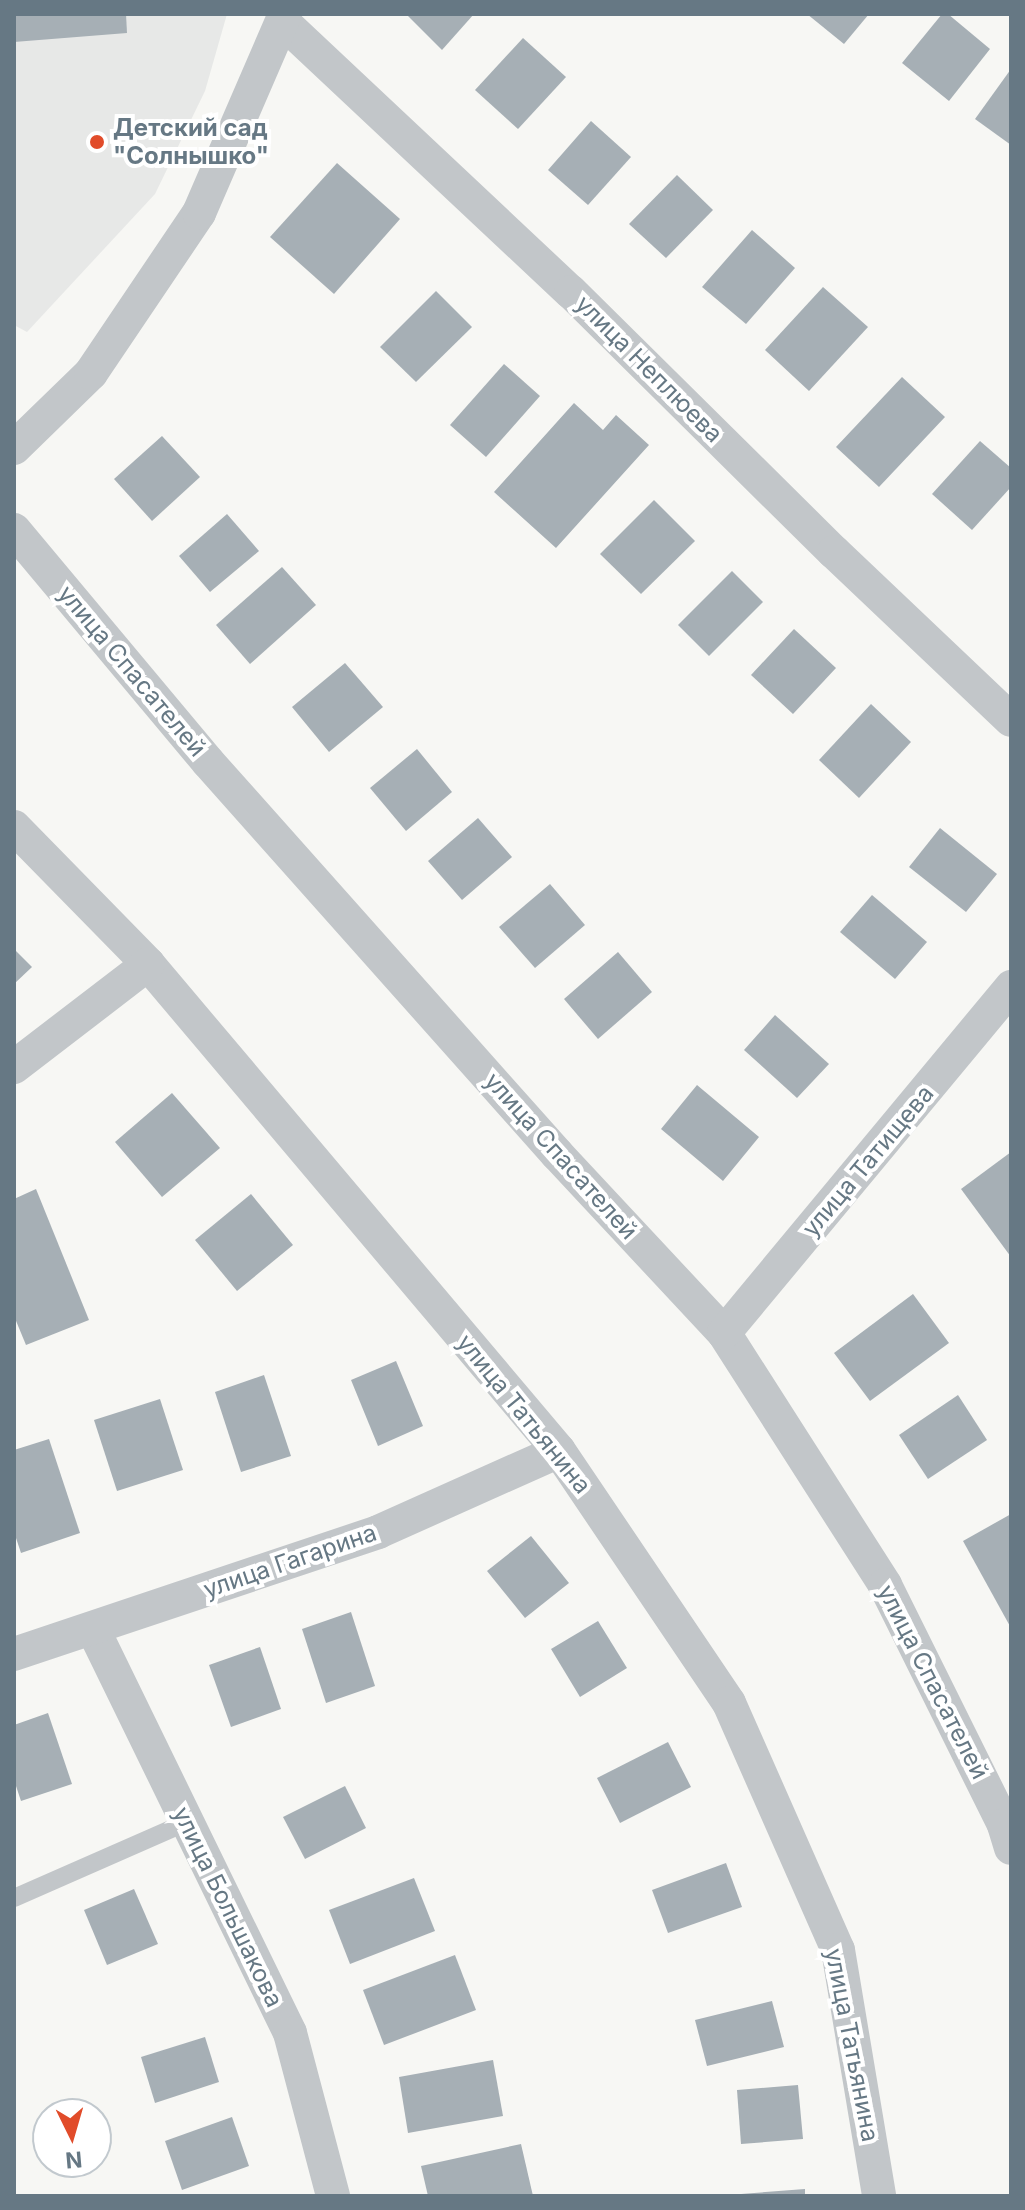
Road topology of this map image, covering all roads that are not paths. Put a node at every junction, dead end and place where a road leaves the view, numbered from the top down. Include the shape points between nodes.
1 (284, 18) edge
2 (14, 448) edge
3 (14, 530) edge
4 (1011, 720) edge
5 (14, 827) edge
6 (148, 964) junction
7 (1008, 1000) edge
8 (14, 1067) edge
9 (724, 1333) junction
10 (559, 1451) junction
11 (93, 1629) junction
12 (14, 1654) edge
13 (187, 1822) junction
14 (1011, 1848) edge
15 (14, 1898) edge
16 (333, 2196) edge
17 (879, 2196) edge

1 - 2 street via 199,213 91,373
1 - 4 street, улица Неплюева
3 - 9 street, улица Спасателей via 208,762
5 - 6 street, улица Татьянина
6 - 8 street
6 - 10 street, улица Татьянина
7 - 9 street, улица Татищева
9 - 14 street, улица Спасателей via 885,1585
10 - 11 street, улица Гагарина via 378,1532
10 - 17 street, улица Татьянина via 729,1703 838,1950
11 - 12 street, улица Гагарина
11 - 13 street, улица Большакова
13 - 15 lane
13 - 16 street, улица Большакова via 290,2033

